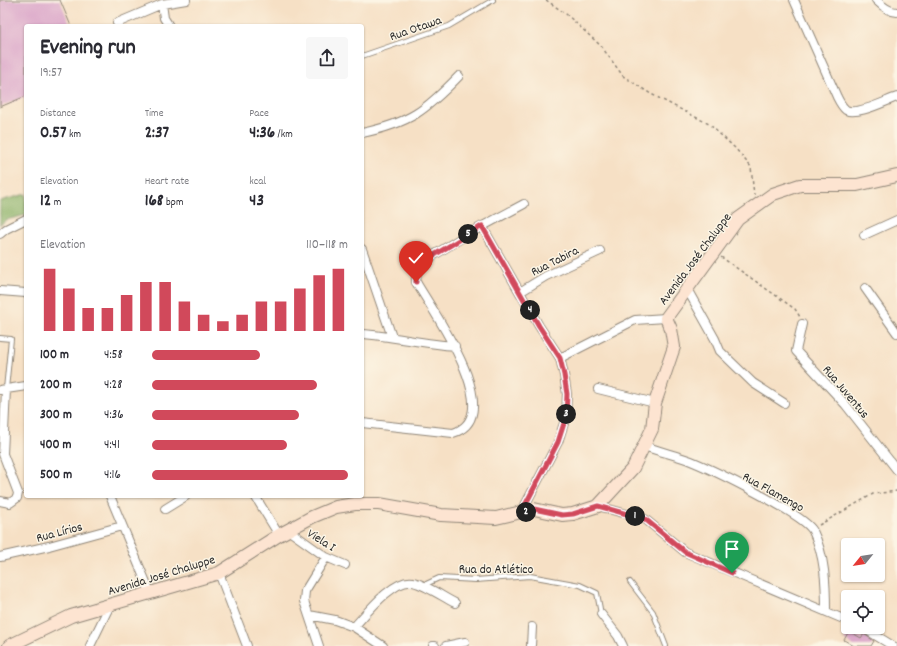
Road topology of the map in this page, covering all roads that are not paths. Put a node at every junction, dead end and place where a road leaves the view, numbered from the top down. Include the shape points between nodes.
1 (186, 0) edge
2 (493, 0) edge
3 (794, 0) edge
4 (876, 0) edge
5 (164, 2) edge
6 (897, 12) edge
7 (117, 22) dead end
8 (168, 24) edge
9 (364, 55) edge
10 (459, 76) dead end
11 (897, 97) edge
12 (364, 133) edge
13 (897, 176) edge
14 (524, 204) dead end
15 (24, 220) edge
16 (897, 220) edge
17 (482, 226) junction
18 (0, 234) edge
19 (864, 235) dead end
20 (600, 251) dead end
21 (364, 255) edge
22 (865, 288) dead end
23 (687, 289) junction
24 (0, 291) edge
25 (520, 292) junction
26 (24, 293) edge
27 (666, 318) junction
28 (802, 324) road end
29 (897, 333) edge
30 (364, 334) edge
31 (392, 336) junction
32 (0, 338) edge
33 (455, 346) junction
34 (560, 358) junction
35 (24, 386) edge
36 (3, 389) edge
37 (598, 389) dead end
38 (655, 403) junction
39 (784, 403) dead end
40 (364, 423) edge
41 (645, 446) junction
42 (2, 454) edge
43 (897, 470) edge
44 (111, 498) edge
45 (183, 498) edge
46 (256, 498) edge
47 (0, 501) edge
48 (598, 506) junction
49 (165, 509) dead end
50 (521, 513) junction
51 (122, 526) junction
52 (283, 533) junction
53 (0, 557) edge
54 (326, 557) junction
55 (345, 565) dead end
56 (219, 573) junction
57 (630, 582) dead end
58 (422, 586) junction
59 (150, 592) junction
60 (111, 603) junction
61 (455, 603) dead end
62 (826, 611) junction
63 (601, 614) joint
64 (309, 615) junction
65 (841, 618) edge
66 (354, 627) junction
67 (532, 627) dead end
68 (873, 634) edge
69 (465, 642) dead end
70 (9, 646) edge
71 (90, 646) edge
72 (247, 646) edge
73 (319, 646) edge
74 (383, 646) edge
75 (446, 646) edge
76 (531, 646) edge
77 (623, 646) edge
78 (666, 646) edge
79 (893, 646) edge

1 - 5 street
2 - 9 lane, Rua Otawa via 450,26
3 - 11 street via 844,109 851,112 861,110
4 - 6 street
5 - 7 street
5 - 8 street via 164,18
10 - 12 street via 416,115 389,127
13 - 23 street, Avenida José Chaluppe via 857,185 800,185 773,194 738,219
14 - 17 street
15 - 18 street
16 - 19 street
17 - 25 street
17 - 33 street via 423,262 415,275 416,282
20 - 25 street, Rua Tabira via 546,276
21 - 31 street
22 - 29 street
23 - 27 street, Avenida José Chaluppe
23 - 39 street via 720,351 753,382
24 - 26 street
25 - 34 street
27 - 34 street via 636,320
27 - 38 street, Avenida José Chaluppe via 674,347
28 - 43 street, Rua Juventus via 796,350 845,404
30 - 31 street
31 - 33 street via 429,344
32 - 36 lane via 10,338
33 - 40 street via 472,392 473,409 470,421 463,430 440,433
34 - 50 street via 567,394 566,417 558,442
35 - 36 street
36 - 42 street
37 - 38 street
38 - 41 street, Avenida José Chaluppe via 652,429
41 - 48 street, Avenida José Chaluppe via 632,468
41 - 62 street, Rua Flamengo via 707,468 792,512 812,529 824,566
42 - 47 street via 18,493 17,498 10,504
44 - 51 street
45 - 49 street
46 - 52 street
48 - 50 street, Avenida José Chaluppe via 573,514 562,515 534,509
48 - 62 street via 645,519 685,552
50 - 52 street, Avenida José Chaluppe via 496,518 476,518 441,515 379,504 355,504 336,507
51 - 53 street, Rua Lírios
51 - 59 street
52 - 54 street, Viela I
52 - 56 street, Avenida José Chaluppe
54 - 55 street, Viela I
54 - 64 street via 305,591 304,601
56 - 59 street, Avenida José Chaluppe
56 - 72 street
57 - 78 lane via 653,612
58 - 61 street
58 - 63 lane, Rua do Atlético via 439,578 476,580 530,576 580,585 596,593
58 - 66 street via 414,582 403,582 381,598
59 - 60 street, Avenida José Chaluppe
60 - 70 street, Avenida José Chaluppe via 71,616
60 - 71 street
62 - 65 street
63 - 77 street
64 - 66 street
64 - 73 street
66 - 74 street
67 - 76 street
68 - 79 street
69 - 75 street

